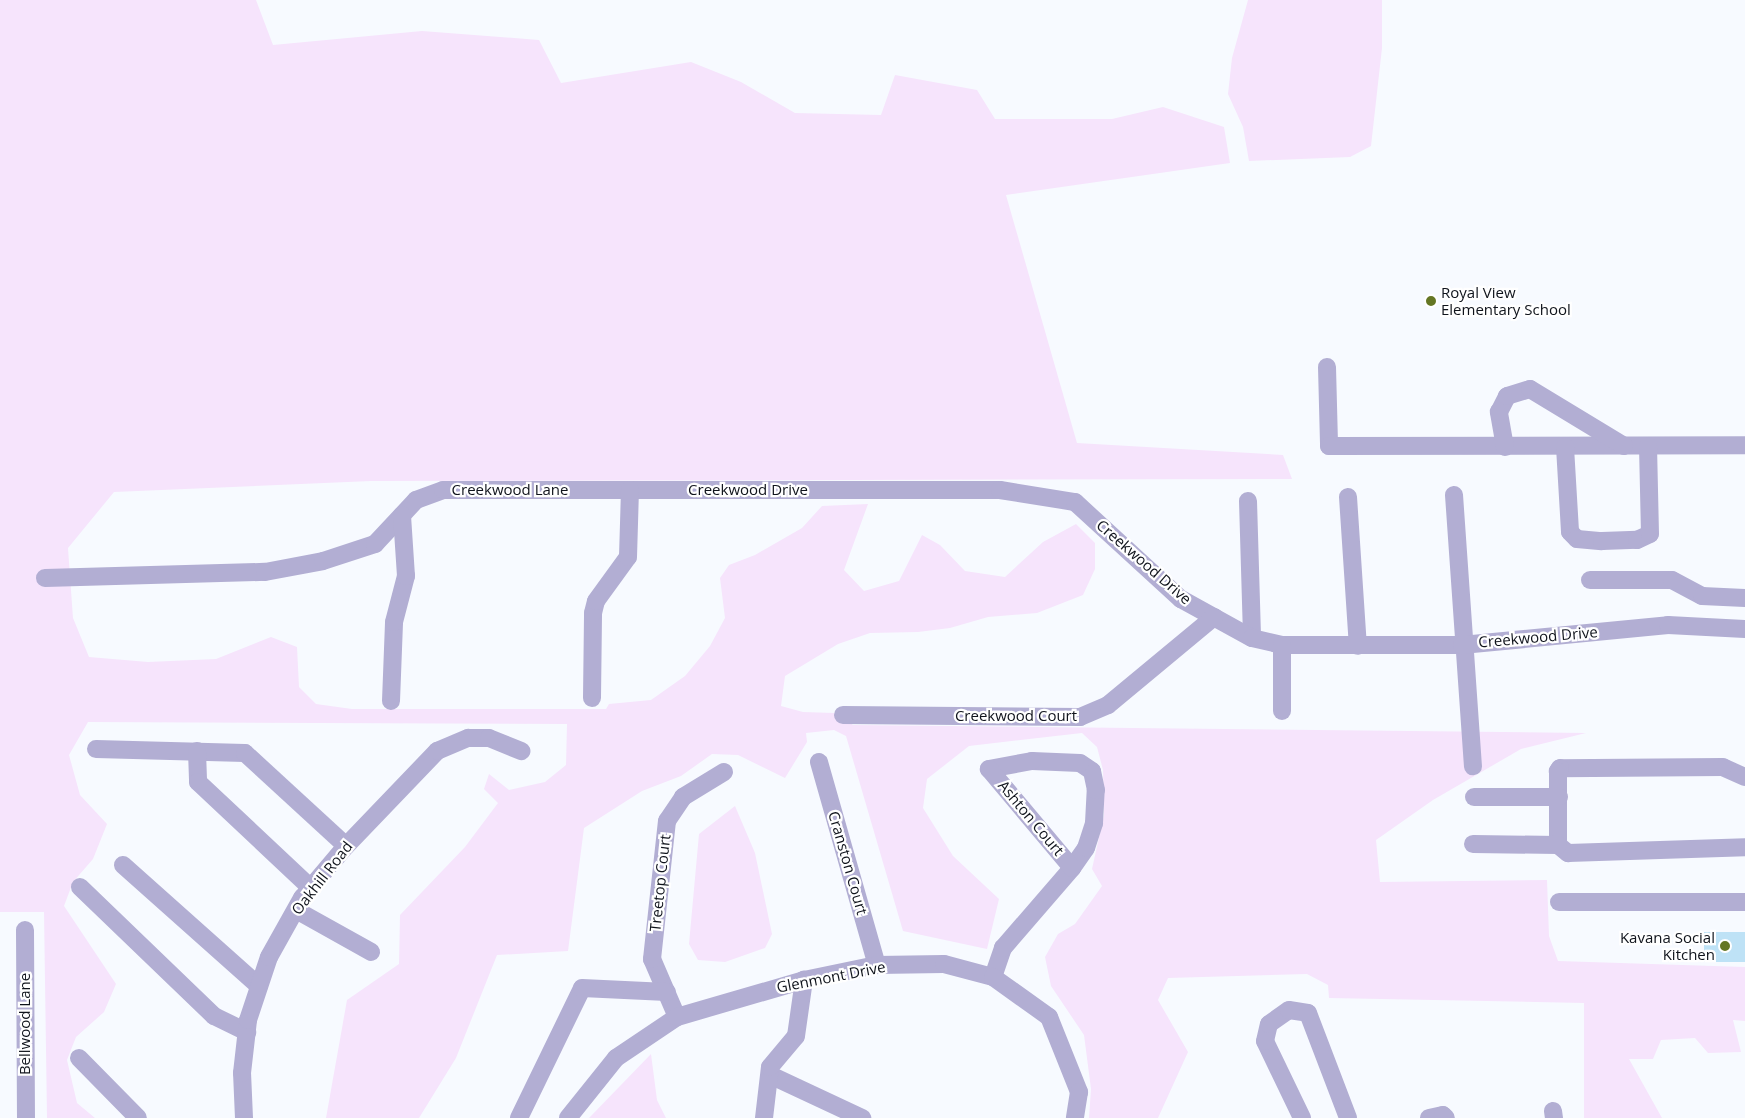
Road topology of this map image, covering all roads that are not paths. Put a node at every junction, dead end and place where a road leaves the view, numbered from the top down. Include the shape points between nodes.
1 (1327, 367) dead end
2 (1624, 446) junction
3 (1648, 446) junction
4 (1745, 446) edge
5 (1505, 447) junction
6 (1565, 447) junction
7 (630, 490) junction
8 (1454, 495) dead end
9 (1348, 497) dead end
10 (1248, 501) dead end
11 (402, 515) junction
12 (45, 578) dead end
13 (1590, 580) dead end
14 (1745, 598) edge
15 (1214, 617) junction
16 (1745, 628) edge
17 (1252, 638) junction
18 (1282, 645) junction
19 (1462, 645) junction
20 (1358, 646) junction
21 (592, 698) dead end
22 (391, 701) dead end
23 (1282, 711) dead end
24 (843, 715) dead end
25 (96, 749) dead end
26 (197, 751) junction
27 (521, 751) dead end
28 (819, 762) dead end
29 (1473, 766) dead end
30 (724, 772) dead end
31 (1745, 777) edge
32 (1474, 797) dead end
33 (1559, 797) junction
34 (1473, 844) dead end
35 (1558, 845) junction
36 (346, 846) junction
37 (1745, 847) edge
38 (123, 866) dead end
39 (1072, 868) junction
40 (80, 887) dead end
41 (311, 888) junction
42 (1559, 902) dead end
43 (1745, 902) edge
44 (296, 910) junction
45 (25, 930) dead end
46 (371, 952) dead end
47 (877, 965) junction
48 (993, 977) junction
49 (804, 980) junction
50 (260, 986) junction
51 (666, 992) junction
52 (677, 1017) junction
53 (247, 1032) junction
54 (78, 1058) dead end
55 (770, 1075) junction
56 (26, 1118) edge
57 (138, 1118) edge
58 (244, 1118) edge
59 (519, 1118) edge
60 (568, 1118) edge
61 (764, 1118) edge
62 (862, 1118) edge
63 (1075, 1118) edge
64 (1302, 1118) edge
65 (1348, 1118) edge
66 (1429, 1118) edge
67 (1446, 1118) edge

1 - 5 street via 1329,446
2 - 3 street
2 - 5 street via 1530,389 1507,396 1499,412
2 - 6 street
3 - 4 street
3 - 6 street via 1650,534 1637,540 1602,541 1577,539 1570,532
5 - 6 street
7 - 11 street, Creekwood Lane via 443,490 416,500
7 - 15 street, Creekwood Drive via 1000,490 1075,502 1181,599
7 - 21 street via 628,557 596,601 593,613
8 - 19 street
9 - 20 street
10 - 17 street
11 - 12 street, Creekwood Lane via 375,544 324,561 265,572
11 - 22 street via 406,576 394,622
13 - 14 street via 1672,580 1702,596
15 - 17 street, Creekwood Drive
15 - 24 street, Creekwood Court via 1108,705 1080,717
16 - 19 street, Creekwood Drive via 1668,625
17 - 18 street, Creekwood Drive
18 - 20 street, Creekwood Drive
18 - 23 street
19 - 20 street, Creekwood Drive
19 - 29 street
25 - 26 street
26 - 36 street via 244,753
26 - 41 street via 198,782
27 - 36 street, Oakhill Road via 489,738 468,738 437,751
28 - 47 street, Cranston Court
30 - 51 street, Treetop Court via 683,797 667,821 652,959
31 - 33 street via 1723,767 1560,768
32 - 33 street
33 - 35 street
34 - 35 street
35 - 37 street via 1568,853
36 - 41 street, Oakhill Road
38 - 50 street
39 - 39 street, Ashton Court via 1086,848 1094,823 1092,771 1080,762 1032,761 989,769
39 - 48 street, Ashton Court via 1003,948
40 - 53 street via 214,1016
41 - 44 street, Oakhill Road
42 - 43 street
44 - 46 street
44 - 50 street, Oakhill Road via 269,957
45 - 56 street, Bellwood Lane
47 - 48 street, Glenmont Drive via 944,964
47 - 49 street, Glenmont Drive
48 - 63 street, Glenmont Drive via 1049,1017 1079,1092
49 - 52 street, Glenmont Drive
49 - 55 street via 796,1036 770,1067
50 - 53 street, Oakhill Road
51 - 52 street, Treetop Court
51 - 59 street via 582,988
52 - 60 street, Glenmont Drive via 616,1058
53 - 58 street, Oakhill Road via 242,1073
54 - 57 street
55 - 61 street
55 - 62 street
64 - 65 street via 1265,1041 1268,1024 1289,1010 1308,1013
66 - 67 street via 1443,1115

